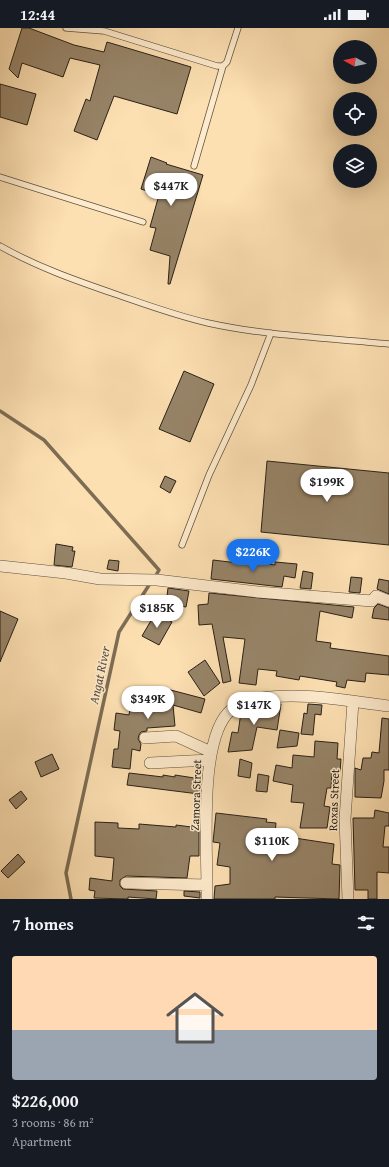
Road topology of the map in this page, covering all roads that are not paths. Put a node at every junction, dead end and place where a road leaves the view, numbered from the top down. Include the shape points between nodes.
1 (66, 28) edge
2 (238, 28) edge
3 (223, 66) junction
4 (194, 166) dead end
5 (0, 177) edge
6 (143, 222) dead end
7 (0, 246) edge
8 (271, 332) junction
9 (389, 344) edge
10 (182, 545) dead end
11 (0, 566) edge
12 (389, 601) edge
13 (353, 702) junction
14 (389, 706) edge
15 (145, 738) dead end
16 (210, 756) junction
17 (150, 762) dead end
18 (126, 883) dead end
19 (207, 885) junction
20 (207, 899) edge
21 (348, 899) edge

1 - 3 lane via 104,31
2 - 3 lane via 227,62
3 - 4 lane
5 - 6 lane
7 - 8 lane via 42,267 158,309 208,323
8 - 9 lane
8 - 10 lane via 251,385 209,475
11 - 12 street via 100,579 157,580 372,601 376,596
13 - 14 street
13 - 16 street, Zamora Street via 299,696 256,699 241,704 231,709 225,717
13 - 21 street, Roxas Street via 345,819
15 - 16 street via 176,736
16 - 17 street
16 - 19 street, Zamora Street via 207,787
18 - 19 street
19 - 20 street, Zamora Street

